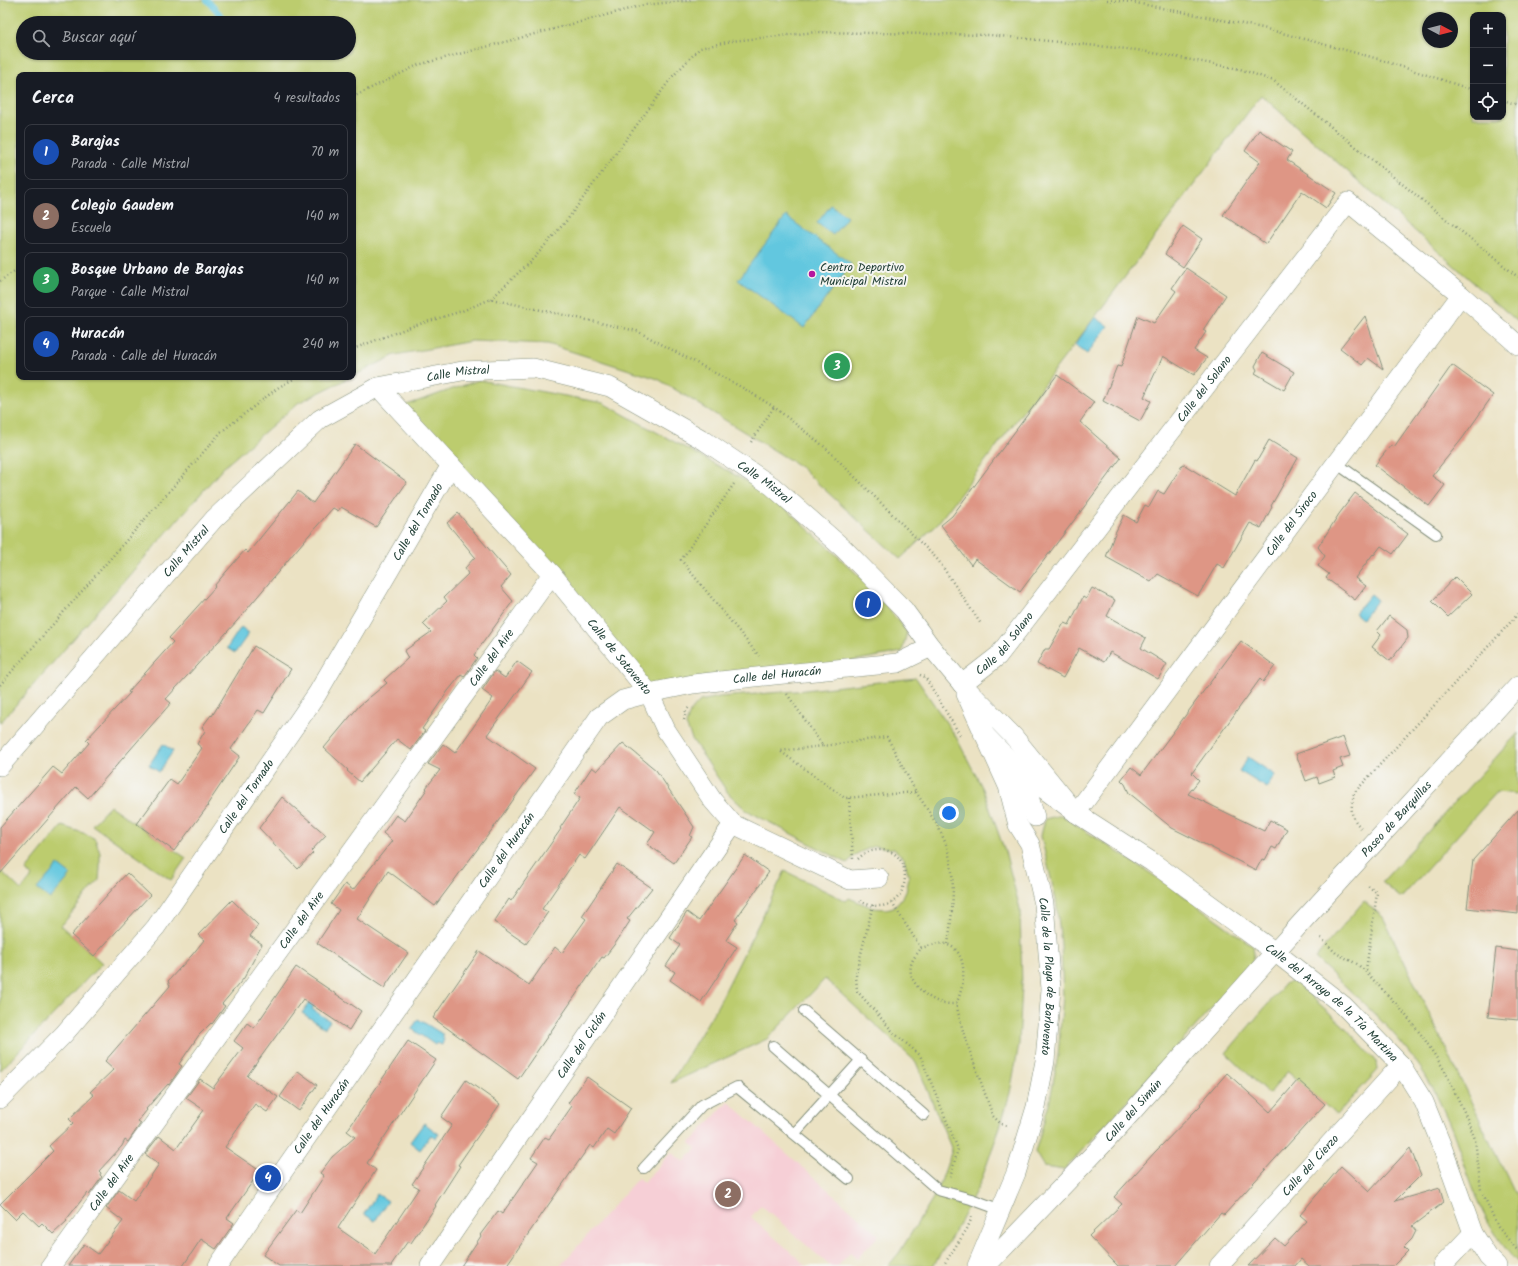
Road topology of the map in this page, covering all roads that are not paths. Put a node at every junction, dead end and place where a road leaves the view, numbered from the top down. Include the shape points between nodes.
1 (1461, 295) junction
2 (1518, 345) edge
3 (378, 387) junction
4 (1336, 463) junction
5 (451, 465) junction
6 (1436, 534) dead end
7 (552, 574) junction
8 (931, 647) junction
9 (962, 684) junction
10 (1518, 686) edge
11 (649, 693) junction
12 (983, 733) junction
13 (1014, 737) junction
14 (0, 766) edge
15 (1021, 772) junction
16 (1076, 813) junction
17 (1035, 817) junction
18 (733, 824) junction
19 (1030, 844) junction
20 (879, 878) dead end
21 (1275, 952) junction
22 (804, 1011) dead end
23 (773, 1046) dead end
24 (861, 1060) junction
25 (1401, 1065) junction
26 (829, 1094) junction
27 (0, 1099) edge
28 (924, 1115) dead end
29 (794, 1134) junction
30 (644, 1168) dead end
31 (849, 1180) dead end
32 (1001, 1210) junction
33 (1473, 1233) junction
34 (51, 1266) edge
35 (218, 1266) edge
36 (430, 1266) edge
37 (977, 1266) edge
38 (986, 1266) edge
39 (1219, 1266) edge
40 (1442, 1266) edge
41 (1497, 1266) edge

1 - 2 street
1 - 4 street, Calle del Siroco
1 - 9 street, Calle del Solano via 1348,202 998,656
3 - 5 street, Calle de Sotavento
3 - 8 street, Calle Mistral via 462,371 533,368 610,387 706,441 772,486 844,549 883,588 904,610
3 - 14 street, Calle Mistral via 320,419 214,519
4 - 6 lane
4 - 16 street, Calle del Siroco
5 - 7 street, Calle de Sotavento
5 - 27 street, Calle del Tornado via 317,694 156,928 64,1034
7 - 11 street, Calle de Sotavento
7 - 34 street, Calle del Aire
8 - 9 street, Calle Mistral
8 - 11 street, Calle del Huracán via 898,663 707,682
9 - 12 street
9 - 13 street
10 - 21 street, Paseo de Barquillas
11 - 18 street, Calle de Sotavento via 666,730 713,801
11 - 35 street, Calle del Huracán via 623,700 599,717
12 - 15 street
12 - 19 street via 1008,786 1018,825
13 - 15 street
13 - 16 street
15 - 16 street
15 - 17 street
16 - 17 street via 1055,804
16 - 21 street, Calle del Arroyo de la Tía Martina via 1152,862
17 - 19 street
18 - 20 street, Calle de Sotavento via 850,880
18 - 36 street, Calle del Ciclón
19 - 32 street, Calle de la Playa de Barlovento via 1044,904 1051,989 1046,1061 1029,1132
21 - 25 street, Calle del Arroyo de la Tía Martina via 1344,1006
21 - 38 street, Calle del Simún via 1106,1141
22 - 24 lane
23 - 26 lane
24 - 26 lane
24 - 28 lane
25 - 33 street, Calle del Arroyo de la Tía Martina via 1427,1109
25 - 39 street, Calle del Cierzo
26 - 29 lane
26 - 32 lane via 938,1190
29 - 30 lane via 737,1087 702,1105
29 - 31 lane
32 - 37 street, Calle de la Playa de Barlovento
33 - 40 street
33 - 41 street, Calle del Arroyo de la Tía Martina

